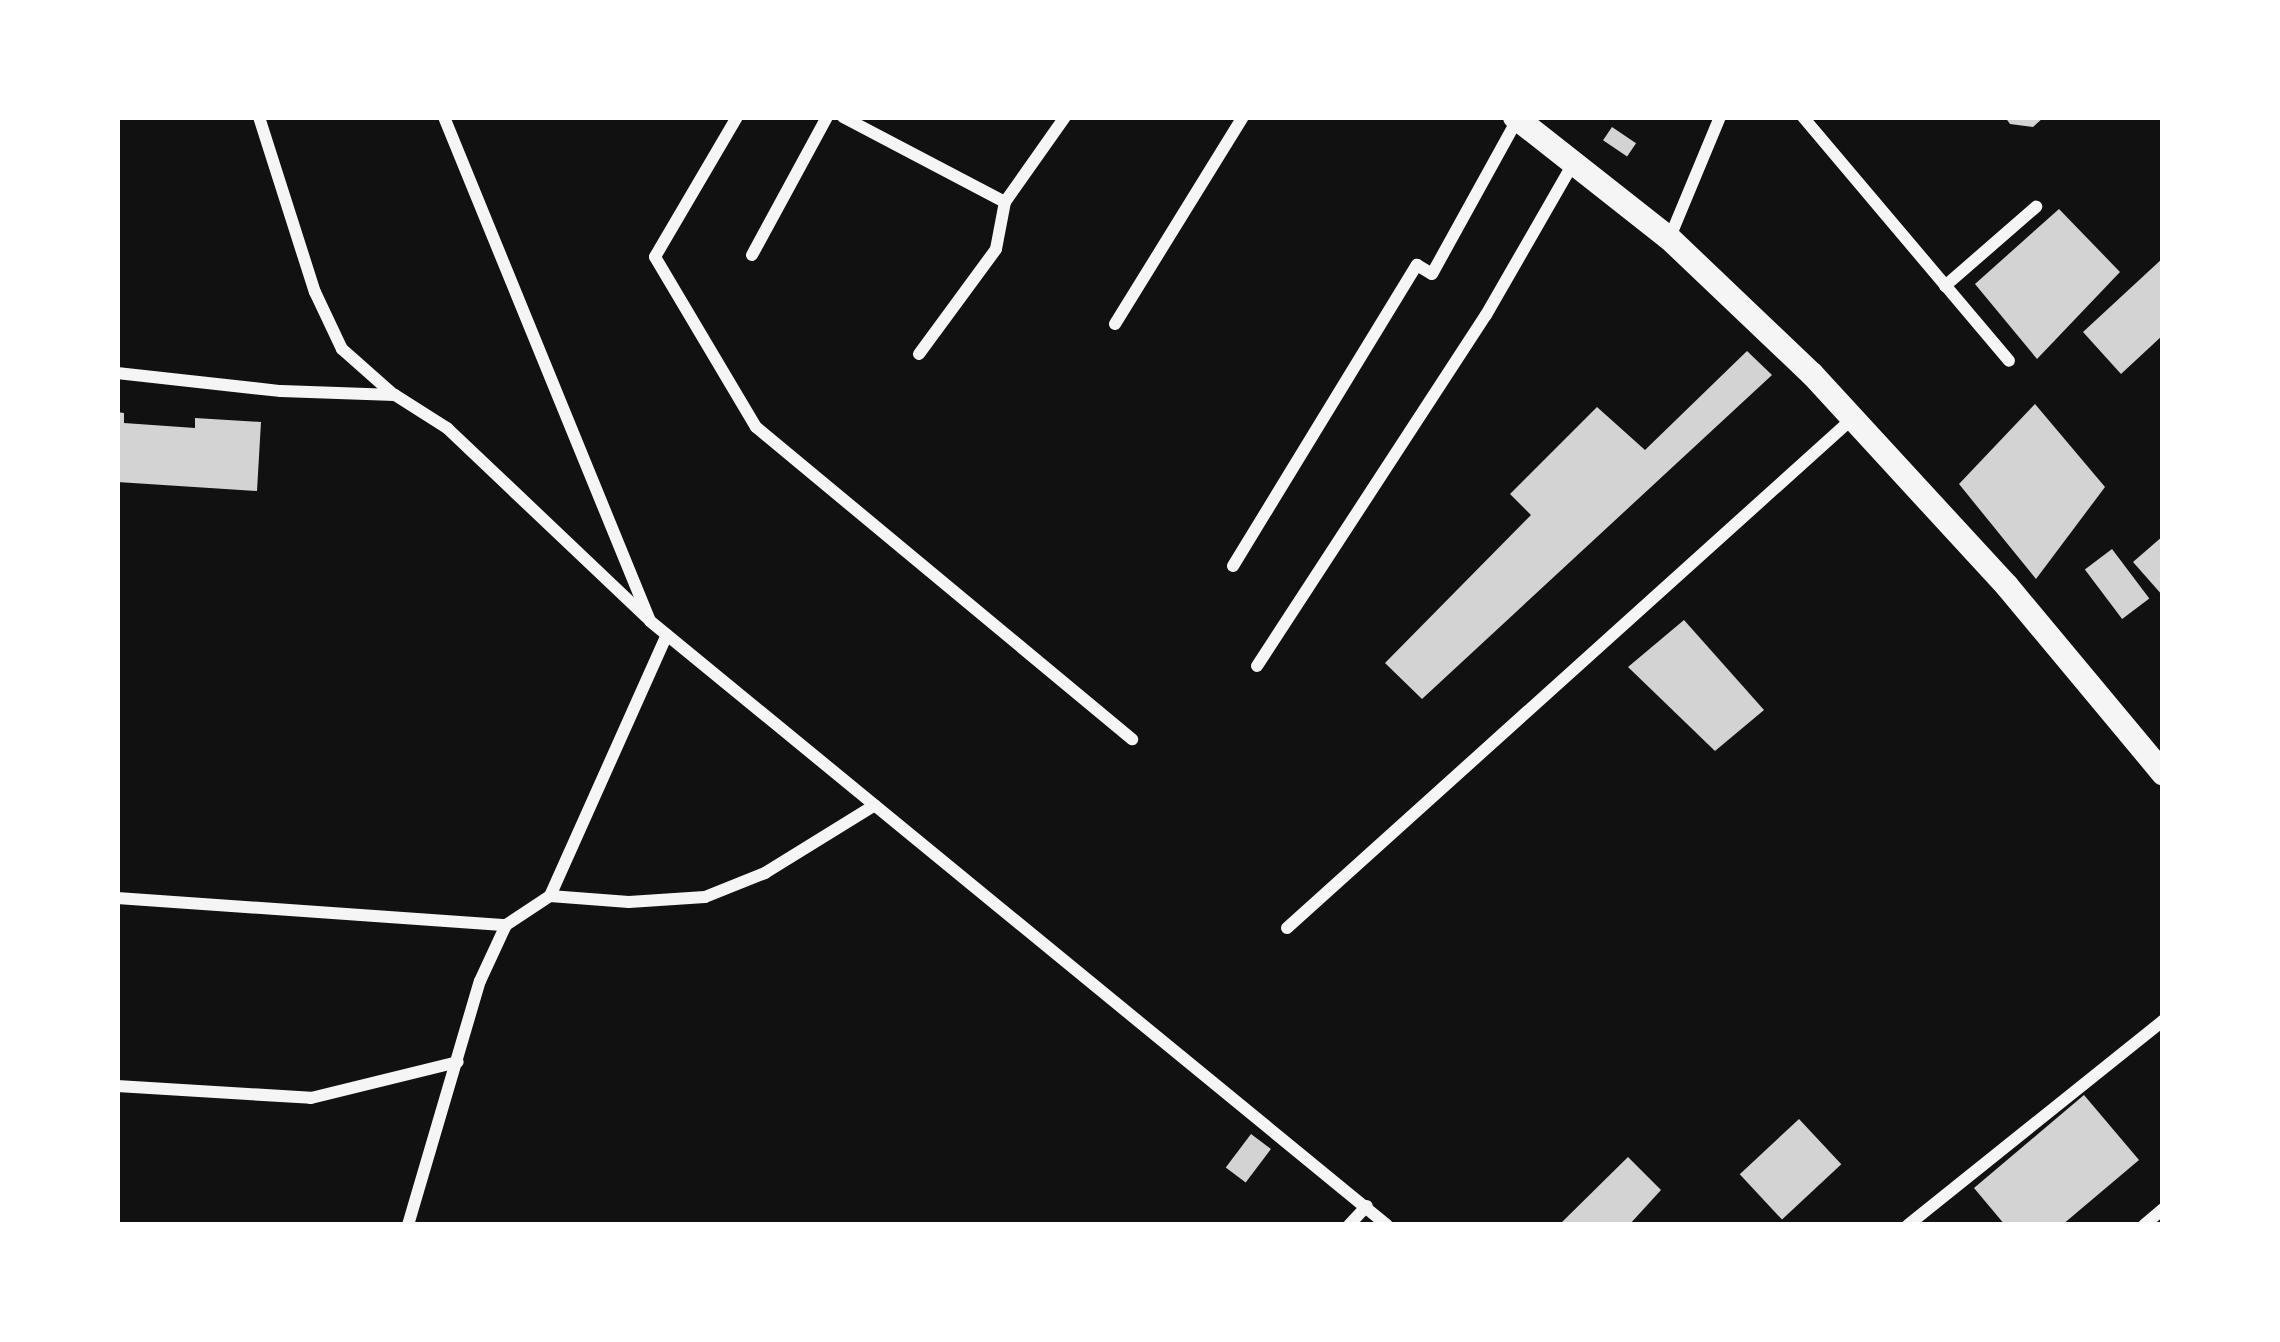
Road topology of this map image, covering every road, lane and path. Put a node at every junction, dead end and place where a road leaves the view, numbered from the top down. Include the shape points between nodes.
1 (259, 117) edge
2 (444, 117) edge
3 (737, 117) edge
4 (827, 117) edge
5 (843, 117) edge
6 (1065, 117) edge
7 (1244, 117) edge
8 (1720, 117) edge
9 (1802, 117) edge
10 (1517, 118) edge
11 (1575, 160) junction
12 (1005, 202) junction
13 (2036, 206) dead end
14 (1670, 238) junction
15 (752, 255) dead end
16 (1945, 286) junction
17 (1115, 324) dead end
18 (919, 354) dead end
19 (2009, 361) dead end
20 (117, 373) edge
21 (395, 395) junction
22 (1854, 417) junction
23 (1233, 566) dead end
24 (650, 622) junction
25 (667, 635) junction
26 (1257, 666) dead end
27 (1132, 739) dead end
28 (2163, 773) edge
29 (875, 805) junction
30 (550, 896) junction
31 (117, 898) edge
32 (506, 926) junction
33 (1287, 928) dead end
34 (2163, 1021) edge
35 (458, 1062) junction
36 (117, 1086) edge
37 (1367, 1207) junction
38 (2163, 1209) edge
39 (408, 1225) edge
40 (1349, 1225) edge
41 (1388, 1225) edge
42 (1908, 1225) edge
43 (2144, 1225) edge

1 - 21 street via 314,292 342,349
2 - 24 street
3 - 27 street via 655,257 756,428
4 - 15 street
5 - 12 street
6 - 12 street
7 - 17 street
8 - 14 street
9 - 16 street
10 - 11 main road
10 - 23 street via 1432,274 1418,265
11 - 14 main road
11 - 26 street via 1486,315
12 - 18 street via 996,249
13 - 16 street
14 - 22 main road
16 - 19 street
20 - 21 street
21 - 24 street via 448,428
22 - 28 main road
22 - 33 street
24 - 25 street
25 - 29 street
25 - 30 street
29 - 30 street via 765,873 705,897
29 - 37 street
30 - 32 street
31 - 32 street
32 - 35 street via 480,981
34 - 42 street
35 - 36 street via 310,1098
35 - 39 street
37 - 40 street
37 - 41 street
38 - 43 street

